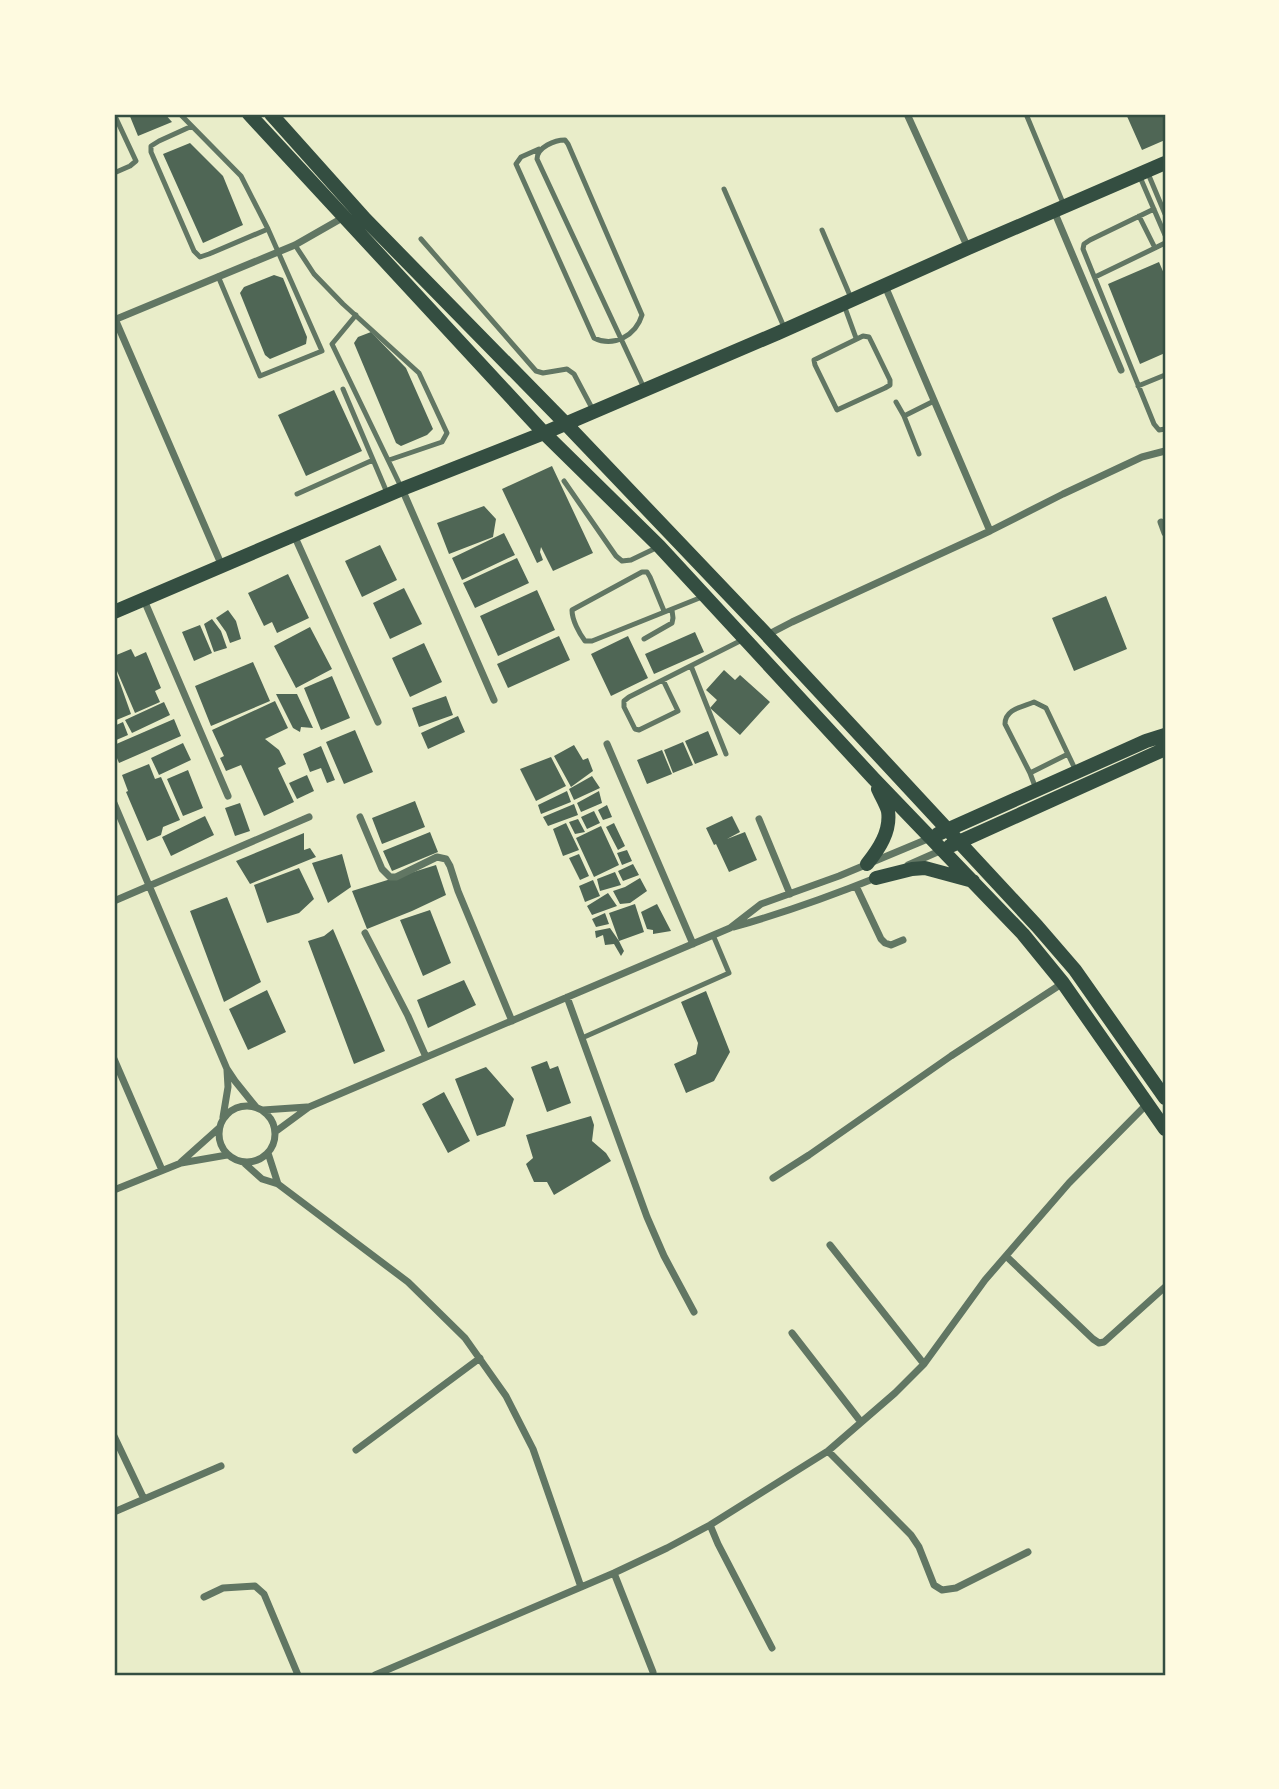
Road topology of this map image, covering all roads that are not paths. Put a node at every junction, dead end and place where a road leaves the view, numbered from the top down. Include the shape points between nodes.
1 (114, 114) edge
2 (180, 114) edge
3 (249, 114) edge
4 (271, 114) edge
5 (907, 114) edge
6 (1026, 114) edge
7 (192, 126) junction
8 (539, 149) junction
9 (1165, 163) edge
10 (114, 173) edge
11 (1143, 173) junction
12 (724, 189) dead end
13 (1164, 205) edge
14 (1059, 209) junction
15 (1154, 209) junction
16 (1165, 214) edge
17 (1139, 216) junction
18 (344, 217) junction
19 (268, 229) junction
20 (822, 230) dead end
21 (1165, 234) edge
22 (421, 239) dead end
23 (1165, 243) edge
24 (295, 245) junction
25 (968, 248) junction
26 (1155, 248) junction
27 (278, 252) junction
28 (218, 276) junction
29 (1095, 277) junction
30 (885, 286) junction
31 (848, 303) junction
32 (356, 315) junction
33 (115, 319) edge
34 (786, 330) junction
35 (856, 338) junction
36 (621, 339) junction
37 (332, 344) junction
38 (322, 351) junction
39 (1121, 370) dead end
40 (1165, 375) edge
41 (1138, 386) junction
42 (343, 389) dead end
43 (645, 389) junction
44 (934, 401) junction
45 (896, 402) dead end
46 (593, 411) junction
47 (904, 416) junction
48 (565, 423) junction
49 (1165, 429) edge
50 (544, 433) junction
51 (1165, 451) edge
52 (919, 454) dead end
53 (373, 460) junction
54 (389, 460) junction
55 (564, 481) dead end
56 (395, 492) junction
57 (298, 494) dead end
58 (1161, 522) dead end
59 (990, 531) junction
60 (1165, 533) edge
61 (294, 535) junction
62 (659, 546) junction
63 (222, 566) junction
64 (704, 596) junction
65 (144, 600) junction
66 (671, 610) junction
67 (664, 611) junction
68 (114, 612) edge
69 (766, 635) junction
70 (745, 638) junction
71 (644, 639) dead end
72 (691, 666) junction
73 (663, 680) junction
74 (494, 700) dead end
75 (378, 722) dead end
76 (1165, 735) edge
77 (607, 744) dead end
78 (1165, 749) edge
79 (726, 754) dead end
80 (1068, 754) junction
81 (1076, 772) junction
82 (1030, 773) junction
83 (874, 779) junction
84 (1036, 789) junction
85 (228, 796) dead end
86 (114, 803) edge
87 (309, 817) dead end
88 (360, 817) dead end
89 (759, 819) dead end
90 (946, 830) junction
91 (931, 837) junction
92 (958, 842) junction
93 (943, 849) junction
94 (867, 864) junction
95 (876, 878) junction
96 (975, 882) junction
97 (149, 886) junction
98 (856, 886) junction
99 (790, 894) junction
100 (114, 901) edge
101 (730, 928) junction
102 (365, 933) dead end
103 (713, 935) junction
104 (903, 940) dead end
105 (693, 944) junction
106 (1063, 983) junction
107 (567, 997) junction
108 (512, 1021) junction
109 (582, 1038) junction
110 (426, 1057) junction
111 (114, 1059) edge
112 (227, 1069) junction
113 (1165, 1098) edge
114 (1147, 1103) junction
115 (309, 1107) junction
116 (259, 1109) junction
117 (223, 1119) junction
118 (219, 1128) junction
119 (1165, 1129) edge
120 (275, 1132) junction
121 (268, 1153) junction
122 (227, 1155) junction
123 (181, 1163) junction
124 (243, 1163) junction
125 (162, 1170) junction
126 (773, 1178) dead end
127 (278, 1184) junction
128 (114, 1190) edge
129 (830, 1245) dead end
130 (1006, 1256) junction
131 (1165, 1287) edge
132 (694, 1312) dead end
133 (792, 1333) dead end
134 (480, 1357) junction
135 (924, 1364) junction
136 (861, 1422) junction
137 (114, 1436) edge
138 (356, 1450) dead end
139 (828, 1451) junction
140 (221, 1466) dead end
141 (145, 1499) junction
142 (114, 1513) edge
143 (710, 1525) junction
144 (1028, 1552) dead end
145 (614, 1573) junction
146 (581, 1587) junction
147 (204, 1597) dead end
148 (772, 1648) dead end
149 (653, 1672) dead end
150 (298, 1675) edge
151 (374, 1675) edge

1 - 10 lane via 136,161
2 - 7 lane
3 - 18 main road
4 - 48 main road via 365,219
5 - 25 street
6 - 14 lane
7 - 19 lane via 241,176
7 - 19 lane via 151,146 194,251 200,257
8 - 36 lane via 537,159
8 - 36 lane via 521,156 516,164 594,338 607,343
8 - 36 lane via 565,140 611,241 642,315 633,331
9 - 11 main road
11 - 13 lane
11 - 14 main road
11 - 15 lane
12 - 34 lane
13 - 16 lane
14 - 25 main road
14 - 39 street
15 - 17 lane
15 - 21 lane
17 - 26 lane
17 - 29 lane via 1084,244
18 - 24 street
18 - 50 main road
19 - 27 lane
20 - 31 lane
22 - 46 lane via 536,371 568,369 574,373
23 - 26 lane
24 - 27 street
24 - 32 lane via 314,274
25 - 30 main road
26 - 29 lane
27 - 28 street
27 - 38 lane
28 - 33 street
28 - 38 lane via 260,376
29 - 41 lane
30 - 31 main road
30 - 44 street
31 - 34 main road
31 - 35 lane
32 - 37 lane
32 - 54 lane via 419,373 447,433 442,442
33 - 63 street
34 - 43 main road
35 - 35 lane via 869,337 890,384 837,410 814,360
36 - 43 lane
37 - 38 lane
37 - 54 lane
40 - 41 lane
41 - 49 lane via 1154,424
42 - 53 lane
43 - 46 main road
44 - 47 lane
44 - 59 street
45 - 47 lane
46 - 48 main road
47 - 52 lane
48 - 50 main road
48 - 69 main road
50 - 56 main road
50 - 62 main road
51 - 59 street via 1142,457
53 - 56 lane
53 - 57 lane
54 - 56 lane
55 - 62 lane via 622,561
56 - 61 main road
56 - 74 street
58 - 60 street
59 - 69 street
61 - 63 main road
61 - 75 street
62 - 64 main road
63 - 65 main road
64 - 66 lane
64 - 70 main road
65 - 68 main road
65 - 85 street
66 - 67 lane
66 - 71 lane via 672,623
67 - 67 lane via 592,641 585,641 572,615 572,610 642,572 650,577
69 - 90 main road
70 - 72 lane
70 - 83 main road
72 - 73 lane
72 - 79 lane
73 - 73 lane via 624,701 635,729 678,711
76 - 81 main road
77 - 105 street
78 - 92 main road
80 - 81 lane
80 - 82 lane
80 - 82 lane via 1046,708 1034,702 1009,712 1005,724
81 - 84 main road
82 - 84 lane
83 - 91 main road
83 - 94 main road via 888,810 887,828
84 - 90 main road
86 - 97 street
87 - 97 street
88 - 108 street via 382,869 390,877 437,856 446,859
89 - 99 street
90 - 91 main road
90 - 92 main road
91 - 93 main road
91 - 94 street
92 - 93 main road
92 - 113 main road via 1075,970
93 - 95 street
93 - 96 main road
94 - 99 street
95 - 96 main road via 925,869
95 - 98 street
96 - 106 main road
97 - 100 street
97 - 112 street
98 - 101 street
98 - 104 street via 881,939 891,945
99 - 101 street via 761,904
101 - 103 street
102 - 110 street
103 - 105 street
103 - 109 lane via 729,973
105 - 107 street
106 - 114 main road
106 - 126 street
107 - 108 street
107 - 109 street
108 - 110 street
109 - 132 street via 647,1217
110 - 115 street
111 - 125 street
112 - 116 street
112 - 117 street
114 - 119 main road
114 - 130 street
115 - 116 street
115 - 120 street
116 - 117 street via 240,1107
116 - 120 street
117 - 118 street
118 - 122 street
118 - 123 street
120 - 121 street
121 - 124 street
121 - 127 street
122 - 123 street
122 - 124 street
123 - 125 street
124 - 127 street via 262,1179
125 - 128 street
127 - 134 street via 421,1293
129 - 135 street
130 - 131 street via 1099,1343
130 - 135 street
133 - 136 street
134 - 138 street
134 - 146 street via 533,1449
135 - 136 street
136 - 139 street
137 - 141 street
139 - 143 street
139 - 144 street via 911,1535 934,1585 942,1590 956,1588
140 - 141 street
141 - 142 street
143 - 145 street
143 - 148 street
145 - 146 street
145 - 149 street
146 - 151 street
147 - 150 street via 223,1588 255,1586 264,1594

